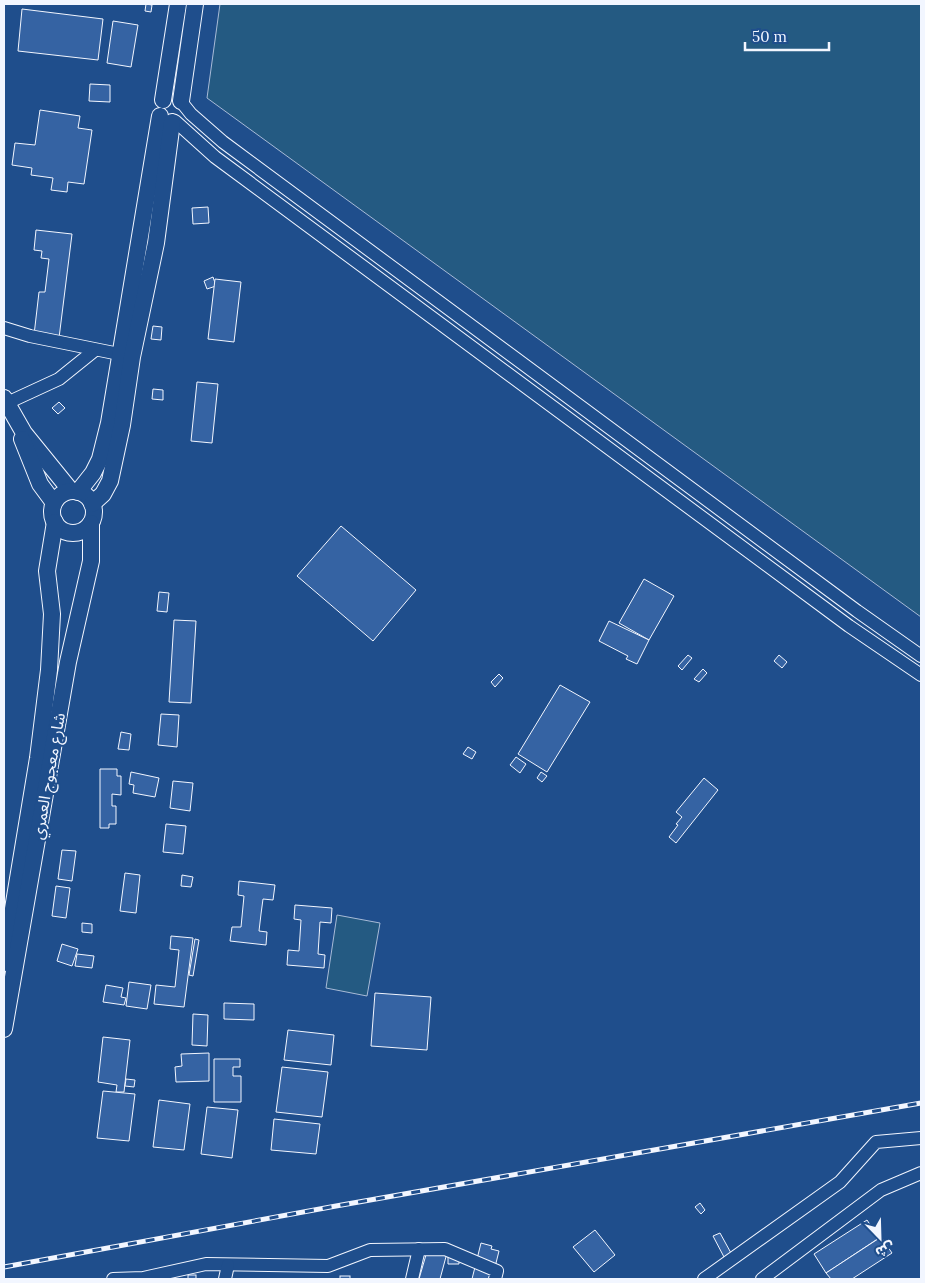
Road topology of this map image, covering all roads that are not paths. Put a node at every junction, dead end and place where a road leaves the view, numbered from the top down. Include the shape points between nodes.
1 (178, 4) edge
2 (195, 4) edge
3 (182, 103) junction
4 (168, 115) junction
5 (4, 328) edge
6 (95, 350) junction
7 (126, 356) junction
8 (5, 400) edge
9 (74, 492) junction
10 (54, 502) junction
11 (92, 504) junction
12 (55, 522) junction
13 (90, 523) junction
14 (921, 656) edge
15 (921, 675) edge
16 (4, 963) edge
17 (4, 1029) edge
18 (921, 1138) edge
19 (921, 1173) edge
20 (419, 1249) junction
21 (228, 1265) junction
22 (328, 1266) junction
23 (142, 1278) edge
24 (113, 1279) edge
25 (225, 1279) edge
26 (325, 1279) edge
27 (412, 1279) edge
28 (495, 1279) edge
29 (704, 1279) edge
30 (762, 1279) edge

1 - 4 main road
2 - 3 main road
3 - 4 main road via 170,96
3 - 14 street via 223,142
4 - 7 main road
4 - 15 street via 215,157 849,626
5 - 6 street
6 - 7 street
6 - 8 street via 59,379
7 - 9 main road via 100,459 93,473
7 - 11 main road via 122,425 110,481
8 - 9 main road via 24,433
8 - 10 main road via 40,484
9 - 10 main road via 58,497
9 - 11 main road via 84,494
10 - 12 main road
11 - 13 main road via 94,510
12 - 13 main road via 72,533 80,532
12 - 16 main road, شارع معجوج العمري via 47,571 52,614 48,680
13 - 17 main road, شارع معجوج العمري via 91,561 68,662
18 - 29 street via 876,1142 840,1182
19 - 30 street via 881,1190
20 - 22 street via 370,1250
20 - 27 street
20 - 28 street via 445,1249 497,1271
21 - 22 street
21 - 23 street via 206,1264
21 - 25 street
22 - 26 street
23 - 24 street

